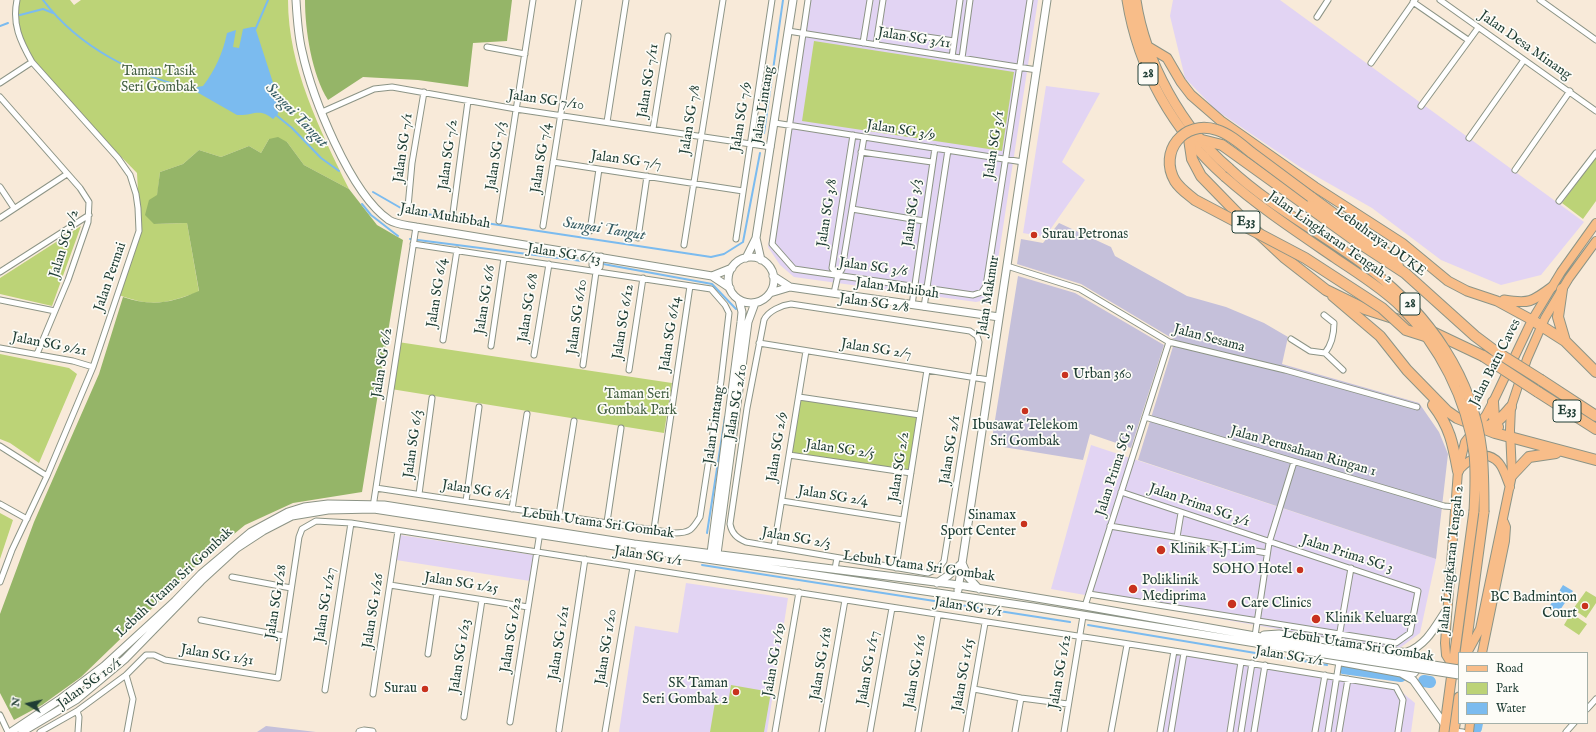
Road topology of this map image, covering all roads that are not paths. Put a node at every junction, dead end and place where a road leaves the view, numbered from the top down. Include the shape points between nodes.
1 (17, 0) edge
2 (296, 0) edge
3 (533, 0) edge
4 (579, 0) edge
5 (626, 0) edge
6 (723, 0) edge
7 (772, 0) edge
8 (793, 0) edge
9 (808, 0) edge
10 (870, 0) edge
11 (883, 0) edge
12 (960, 0) edge
13 (970, 0) edge
14 (1030, 0) edge
15 (1047, 0) edge
16 (1127, 0) edge
17 (1136, 0) edge
18 (1328, 0) edge
19 (1440, 0) edge
20 (1540, 0) edge
21 (1414, 1) edge
22 (1317, 17) dead end
23 (1478, 28) junction
24 (879, 30) junction
25 (788, 31) junction
26 (803, 33) junction
27 (668, 36) dead end
28 (1468, 40) junction
29 (1596, 40) edge
30 (954, 42) junction
31 (864, 43) junction
32 (876, 45) junction
33 (1147, 46) junction
34 (487, 47) dead end
35 (525, 54) junction
36 (952, 57) junction
37 (962, 58) junction
38 (1524, 60) junction
39 (32, 62) junction
40 (1371, 63) dead end
41 (1020, 67) junction
42 (1036, 70) junction
43 (0, 83) edge
44 (424, 92) junction
45 (1570, 92) junction
46 (0, 98) edge
47 (468, 100) junction
48 (1421, 106) dead end
49 (516, 109) junction
50 (1596, 111) edge
51 (322, 112) junction
52 (561, 115) junction
53 (607, 122) junction
54 (775, 122) junction
55 (790, 125) junction
56 (653, 129) junction
57 (853, 135) junction
58 (701, 136) junction
59 (864, 137) junction
60 (1469, 138) dead end
61 (1189, 139) junction
62 (1202, 140) junction
63 (750, 144) junction
64 (771, 148) junction
65 (935, 148) junction
66 (948, 150) junction
67 (861, 152) junction
68 (1596, 153) edge
69 (1005, 160) junction
70 (553, 162) junction
71 (932, 162) junction
72 (1022, 162) junction
73 (599, 169) junction
74 (1515, 170) dead end
75 (67, 174) junction
76 (647, 176) junction
77 (693, 183) junction
78 (0, 187) edge
79 (743, 191) junction
80 (1559, 201) dead end
81 (408, 207) dead end
82 (14, 208) junction
83 (852, 209) junction
84 (453, 213) dead end
85 (89, 215) junction
86 (0, 218) edge
87 (499, 221) dead end
88 (924, 221) junction
89 (1596, 223) edge
90 (543, 226) dead end
91 (416, 227) junction
92 (590, 231) dead end
93 (638, 238) dead end
94 (756, 238) junction
95 (736, 239) dead end
96 (1596, 241) edge
97 (413, 244) junction
98 (684, 245) dead end
99 (458, 250) junction
100 (593, 255) junction
101 (601, 256) junction
102 (504, 258) junction
103 (746, 258) junction
104 (761, 260) junction
105 (548, 264) junction
106 (1007, 266) junction
107 (732, 268) junction
108 (0, 272) edge
109 (596, 272) junction
110 (1405, 273) junction
111 (838, 275) junction
112 (712, 276) junction
113 (773, 276) junction
114 (643, 278) junction
115 (690, 286) junction
116 (915, 286) junction
117 (790, 287) junction
118 (730, 288) junction
119 (927, 288) junction
120 (1557, 288) junction
121 (1326, 290) junction
122 (982, 292) joint
123 (770, 293) junction
124 (834, 293) junction
125 (0, 300) edge
126 (739, 300) junction
127 (1496, 301) junction
128 (755, 303) junction
129 (912, 305) junction
130 (924, 306) junction
131 (55, 311) junction
132 (1324, 315) dead end
133 (999, 317) junction
134 (764, 320) joint
135 (1532, 320) junction
136 (1542, 325) junction
137 (1425, 336) junction
138 (1291, 339) dead end
139 (443, 340) dead end
140 (1565, 341) junction
141 (979, 342) joint
142 (1169, 342) junction
143 (759, 343) junction
144 (491, 346) dead end
145 (0, 348) edge
146 (806, 351) junction
147 (1325, 353) junction
148 (37, 354) junction
149 (534, 355) dead end
150 (583, 365) dead end
151 (93, 367) junction
152 (629, 370) dead end
153 (927, 370) junction
154 (1343, 370) dead end
155 (1407, 370) junction
156 (1596, 372) edge
157 (974, 378) junction
158 (990, 380) junction
159 (798, 397) junction
160 (432, 398) dead end
161 (1493, 402) junction
162 (479, 407) dead end
163 (1417, 407) dead end
164 (1511, 407) junction
165 (526, 414) dead end
166 (920, 415) junction
167 (1596, 416) edge
168 (1145, 417) junction
169 (574, 421) dead end
170 (1496, 423) junction
171 (1476, 426) junction
172 (621, 428) dead end
173 (1596, 429) edge
174 (1510, 437) junction
175 (0, 446) edge
176 (1566, 452) junction
177 (789, 455) junction
178 (1596, 460) edge
179 (1294, 462) junction
180 (1458, 471) junction
181 (911, 473) junction
182 (1512, 475) junction
183 (46, 476) junction
184 (1510, 487) junction
185 (376, 488) junction
186 (1121, 492) junction
187 (419, 494) junction
188 (466, 501) junction
189 (782, 501) junction
190 (0, 504) edge
191 (373, 507) junction
192 (1456, 507) junction
193 (512, 509) junction
194 (1182, 513) junction
195 (559, 515) junction
196 (27, 519) junction
197 (903, 520) junction
198 (1502, 520) junction
199 (607, 522) junction
200 (351, 524) junction
201 (1110, 526) junction
202 (302, 529) joint
203 (654, 529) junction
204 (540, 531) junction
205 (690, 531) joint
206 (398, 532) junction
207 (735, 536) joint
208 (1177, 537) junction
209 (1268, 542) junction
210 (774, 547) junction
211 (537, 552) junction
212 (714, 553) junction
213 (1267, 553) junction
214 (837, 558) junction
215 (585, 559) junction
216 (944, 561) joint
217 (962, 563) junction
218 (633, 567) junction
219 (896, 568) junction
220 (1351, 568) junction
221 (835, 569) junction
222 (232, 577) dead end
223 (0, 582) edge
224 (937, 583) junction
225 (390, 585) junction
226 (959, 585) junction
227 (292, 588) junction
228 (979, 589) junction
229 (799, 592) junction
230 (437, 593) junction
231 (1089, 594) junction
232 (957, 596) junction
233 (482, 600) junction
234 (845, 600) junction
235 (1085, 606) junction
236 (528, 607) junction
237 (892, 608) junction
238 (1447, 609) junction
239 (938, 616) junction
240 (1083, 616) junction
241 (201, 620) dead end
242 (1257, 622) junction
243 (985, 623) junction
244 (1339, 635) junction
245 (284, 636) junction
246 (1255, 636) junction
247 (1080, 637) junction
248 (1252, 643) junction
249 (1338, 643) junction
250 (1127, 645) junction
251 (1305, 648) junction
252 (1174, 651) junction
253 (1184, 652) junction
254 (1459, 652) edge
255 (1466, 652) edge
256 (1467, 652) edge
257 (1482, 652) edge
258 (1403, 653) junction
259 (428, 654) dead end
260 (154, 655) joint
261 (1241, 662) junction
262 (1339, 662) junction
263 (1252, 663) junction
264 (1265, 665) junction
265 (1457, 671) edge
266 (1401, 672) junction
267 (126, 675) junction
268 (1325, 675) junction
269 (1337, 677) junction
270 (278, 678) joint
271 (1348, 679) junction
272 (974, 689) junction
273 (325, 690) dead end
274 (373, 694) dead end
275 (1021, 698) junction
276 (1596, 699) edge
277 (1068, 704) junction
278 (1588, 708) edge
279 (76, 711) junction
280 (0, 715) edge
281 (1458, 715) edge
282 (464, 717) dead end
283 (1162, 720) junction
284 (1173, 721) junction
285 (510, 722) dead end
286 (1573, 724) edge
287 (1444, 729) edge
288 (559, 730) dead end
289 (9, 732) edge
290 (22, 732) edge
291 (40, 732) edge
292 (78, 732) edge
293 (127, 732) edge
294 (360, 732) edge
295 (372, 732) edge
296 (605, 732) edge
297 (775, 732) edge
298 (822, 732) edge
299 (870, 732) edge
300 (918, 732) edge
301 (966, 732) edge
302 (1015, 732) edge
303 (1064, 732) edge
304 (1111, 732) edge
305 (1160, 732) edge
306 (1171, 732) edge
307 (1230, 732) edge
308 (1241, 732) edge
309 (1254, 732) edge
310 (1315, 732) edge
311 (1328, 732) edge
312 (1339, 732) edge
313 (1398, 732) edge
314 (1457, 732) edge
315 (1566, 732) edge

1 - 39 street, Jalan Permai via 15,24
2 - 51 street, Jalan Muhibbah via 302,51
3 - 35 street, Jalan SG 7/3
4 - 52 street, Jalan SG 7/4
5 - 53 street
6 - 58 street, Jalan SG 7/8
7 - 63 street, Jalan SG 7/9
8 - 25 street, Jalan Lintang
9 - 26 street
10 - 31 street
11 - 24 street
12 - 30 street
13 - 37 street
14 - 41 street, Jalan SG 3/1
15 - 42 street, Jalan Makmur
16 - 61 highway, Jalan Lingkaran Tengah 2 / 28 via 1131,24 1144,66 1169,113
17 - 33 highway, Jalan Lingkaran Tengah 2 / 28
18 - 22 street
19 - 23 street, Jalan Desa Minang
20 - 29 street
21 - 28 street
21 - 40 street
23 - 28 street
23 - 38 street, Jalan Desa Minang
24 - 30 street
24 - 32 street
25 - 26 street, Jalan SG 3/11
25 - 54 street, Jalan Lintang
26 - 31 street, Jalan SG 3/11
26 - 55 street
27 - 56 street, Jalan SG 7/11
28 - 48 street
30 - 36 street
31 - 32 street, Jalan SG 3/11
32 - 36 street, Jalan SG 3/11
33 - 62 highway, Jalan Lingkaran Tengah 2 / 28 via 1172,97
33 - 127 highway via 1167,58 1191,95 1221,121 1315,187 1402,243 1448,281
34 - 35 street
35 - 49 street, Jalan SG 7/3
36 - 37 street, Jalan SG 3/11
37 - 41 street, Jalan SG 3/11
38 - 45 street, Jalan Desa Minang
38 - 60 street
39 - 43 street
39 - 151 street, Jalan Permai via 118,158 130,175 136,194 139,231
41 - 42 street, Jalan SG 3/11
41 - 69 street, Jalan SG 3/1
42 - 72 street, Jalan Makmur
44 - 47 street, Jalan SG 7/10
44 - 51 street, Jalan SG 7/10 via 392,87 374,89
44 - 81 street, Jalan SG 7/1 via 412,163
45 - 50 street, Jalan Desa Minang
45 - 74 street
46 - 75 street, Jalan SG 9/2
47 - 49 street, Jalan SG 7/10
47 - 84 street, Jalan SG 7/2
49 - 52 street, Jalan SG 7/10
49 - 87 street, Jalan SG 7/3
51 - 91 street, Jalan Muhibbah via 342,158 375,206 390,220
52 - 53 street, Jalan SG 7/10
52 - 70 street, Jalan SG 7/4
53 - 56 street, Jalan SG 7/10
54 - 55 street, Jalan SG 3/9
54 - 64 street, Jalan Lintang
55 - 57 street, Jalan SG 3/9
55 - 111 street, Jalan SG 3/6 via 772,244 794,269
56 - 58 street, Jalan SG 7/10
57 - 59 street, Jalan SG 3/9
57 - 111 street, Jalan SG 3/8 via 832,268
58 - 63 street, Jalan SG 7/10
58 - 77 street, Jalan SG 7/8
59 - 65 street, Jalan SG 3/9
59 - 67 street
61 - 121 highway, E33 via 1192,159 1201,176 1273,247
61 - 137 highway, Jalan Lingkaran Tengah 2 / 28, bridge via 1213,167 1274,216 1366,278 1400,306
62 - 110 highway, Lebuhraya DUKE / E33 via 1222,145 1350,237
62 - 255 highway, Jalan Lingkaran Tengah 2 / 28, bridge via 1247,184 1371,270 1407,300 1434,332 1453,362 1475,415 1482,452 1484,512
63 - 64 street, Jalan SG 7/10
63 - 79 street, Jalan SG 7/9
64 - 94 street, Jalan Lintang
65 - 66 street, Jalan SG 3/9
65 - 71 street, Jalan SG 3/3
66 - 69 street, Jalan SG 3/9
66 - 119 street
67 - 71 street
67 - 83 street
68 - 80 street
69 - 72 street, Jalan SG 3/9
69 - 122 street, Jalan SG 3/1 via 986,286
70 - 73 street, Jalan SG 7/7
70 - 90 street, Jalan SG 7/4
71 - 88 street, Jalan SG 3/3
72 - 106 street, Jalan Makmur
73 - 76 street, Jalan SG 7/7
73 - 92 street
75 - 82 street
75 - 85 street, Jalan SG 9/2 via 89,202
76 - 77 street, Jalan SG 7/7
76 - 93 street
77 - 79 street, Jalan SG 7/7
77 - 98 street, Jalan SG 7/8
78 - 82 street
79 - 95 street, Jalan SG 7/9
82 - 86 street
83 - 88 street
83 - 111 street via 842,269
85 - 108 street
85 - 131 street, Jalan SG 9/2
88 - 116 street, Jalan SG 3/3
89 - 120 main road, Jalan Batu Caves
91 - 97 street, Jalan SG 6/2
91 - 100 street, Jalan Muhibbah
94 - 103 street, Jalan Lintang
94 - 104 street, Jalan Lintang
96 - 120 main road, Jalan Batu Caves
97 - 99 street, Jalan SG 6/13
97 - 185 street, Jalan SG 6/2
99 - 102 street, Jalan SG 6/13
99 - 139 street, Jalan SG 6/4
100 - 101 street, Jalan Muhibbah
100 - 109 street, Jalan SG 6/10 via 592,265
101 - 109 street, Jalan SG 6/10 via 600,267
101 - 112 street, Jalan Muhibbah
102 - 105 street, Jalan SG 6/13
102 - 144 street, Jalan SG 6/6
103 - 104 street
103 - 107 street
104 - 113 street via 769,267
105 - 109 street, Jalan SG 6/13
105 - 149 street, Jalan SG 6/8
106 - 133 street, Jalan Makmur
106 - 142 street, Jalan Sesama via 1080,289
107 - 112 street
107 - 118 street via 728,278
109 - 114 street, Jalan SG 6/13
109 - 150 street, Jalan SG 6/10
110 - 137 highway, bridge via 1387,253 1234,139 1218,130 1191,130 1184,133 1172,147 1169,157 1172,174 1182,190 1195,200 1305,258 1382,308 1406,330
110 - 167 highway, Lebuhraya DUKE / E33, bridge via 1495,351
111 - 116 street, Jalan SG 3/6
111 - 124 street, Jalan SG 3/8
112 - 118 street, Jalan Muhibbah
113 - 117 street, Jalan Muhibah
113 - 123 street
114 - 115 street, Jalan SG 6/13
114 - 152 street, Jalan SG 6/12
115 - 203 street, Jalan SG 6/14
115 - 205 street, Jalan SG 6/13 via 710,289 725,305 730,320 700,517
116 - 119 street, Jalan SG 3/6
116 - 129 street, Jalan SG 3/3
117 - 123 street, Jalan Muhibah
117 - 124 street, Jalan Muhibah
118 - 126 street
119 - 122 street, Jalan SG 3/6 via 973,295
119 - 130 street
120 - 127 highway via 1524,303
120 - 135 main road, Jalan Batu Caves
120 - 136 main road, Jalan Batu Caves
120 - 140 highway via 1558,317
121 - 155 highway via 1380,336
121 - 173 highway, E33, bridge via 1365,309 1424,328 1482,356
123 - 128 street
124 - 129 street, Jalan Muhibah
125 - 131 street
126 - 128 street
126 - 212 street, Jalan Lintang via 742,312
127 - 135 highway
128 - 212 street, Jalan Lintang via 748,322
129 - 130 street, Jalan Muhibah
130 - 133 street, Jalan Muhibah
131 - 148 street, Jalan SG 9/2
132 - 147 street via 1334,323 1334,334
133 - 158 street, Jalan Makmur
134 - 141 street, Jalan SG 2/8 via 775,310 791,304 970,331
134 - 143 street, Jalan SG 2/10
135 - 136 highway
135 - 161 main road, Jalan Batu Caves
136 - 140 highway
136 - 164 main road, Jalan Batu Caves via 1527,359
137 - 254 highway, Jalan Lingkaran Tengah 2 / 28, bridge via 1446,367 1466,418 1474,455 1474,511
138 - 147 street via 1310,351
140 - 156 highway
141 - 157 street, Jalan SG 2/1
142 - 163 street, Jalan Sesama via 1285,370
142 - 168 street, Jalan Prima SG 2
143 - 146 street, Jalan SG 2/7
143 - 207 street, Jalan SG 2/10 via 730,524
145 - 148 street, Jalan SG 9/21
146 - 153 street, Jalan SG 2/7
146 - 159 street, Jalan SG 2/9
147 - 154 street
148 - 151 street, Jalan SG 9/21
151 - 183 street, Jalan Permai
153 - 157 street, Jalan SG 2/7
153 - 166 street, Jalan SG 2/2
155 - 171 highway via 1447,411
155 - 180 highway via 1445,422 1451,435
157 - 158 street, Jalan SG 2/7
157 - 216 street, Jalan SG 2/1
158 - 217 street, Jalan Makmur
159 - 166 street
159 - 177 street, Jalan SG 2/9
160 - 187 street, Jalan SG 6/3
161 - 170 highway
161 - 171 main road, Jalan Batu Caves
162 - 188 street
164 - 170 highway
164 - 174 main road, Jalan Batu Caves
165 - 193 street
166 - 181 street, Jalan SG 2/2
168 - 179 street, Jalan Perusahaan Ringan 1
168 - 186 street, Jalan Prima SG 2
169 - 195 street
170 - 171 highway via 1490,426
170 - 174 highway
171 - 174 highway
171 - 180 main road, Jalan Batu Caves via 1465,442
172 - 199 street
174 - 176 highway
174 - 182 main road, Jalan Batu Caves
175 - 183 street
176 - 178 highway
176 - 182 highway via 1529,457
177 - 181 street, Jalan SG 2/5
177 - 189 street, Jalan SG 2/9
179 - 192 street, Jalan Perusahaan Ringan 1 via 1444,506
179 - 209 street
180 - 184 main road via 1469,459 1476,456 1494,459 1500,464
180 - 192 main road, Jalan Batu Caves
181 - 197 street, Jalan SG 2/2
182 - 184 main road, Jalan Batu Caves
183 - 196 street, Jalan Permai
184 - 198 main road, Jalan Batu Caves
185 - 187 street, Jalan SG 6/1
185 - 191 street, Jalan SG 6/2
186 - 194 street, Jalan Prima SG 3/1
186 - 201 street, Jalan Prima SG 2
187 - 188 street, Jalan SG 6/1
188 - 193 street, Jalan SG 6/1
189 - 197 street, Jalan SG 2/4
189 - 210 street, Jalan SG 2/9
190 - 196 street
191 - 204 street, Lebuh Utama Sri Gombak
191 - 289 street, Lebuh Utama Sri Gombak via 328,504 304,507 274,518 251,532 211,565 104,666 59,700
191 - 290 street, Lebuh Utama Sri Gombak via 302,514 263,530 221,562 126,659 76,700
192 - 238 main road, Jalan Batu Caves
193 - 195 street, Jalan SG 6/1
194 - 208 street
194 - 209 street, Jalan Prima SG 3/1
195 - 199 street, Jalan SG 6/1
196 - 223 street, Jalan Permai
197 - 219 street, Jalan SG 2/2
198 - 256 main road via 1480,629
198 - 257 main road via 1506,527 1505,541
199 - 203 street, Jalan SG 6/1
200 - 202 street, Jalan SG 1/1 via 316,521
200 - 206 street, Jalan SG 1/1
200 - 273 street, Jalan SG 1/27
201 - 208 street
201 - 231 street, Jalan Prima SG 2
202 - 227 street, Jalan SG 1/28
203 - 205 street, Jalan SG 6/1 via 674,533
204 - 211 street
204 - 212 street, Lebuh Utama Sri Gombak
204 - 232 street, Lebuh Utama Sri Gombak
206 - 211 street, Jalan SG 1/1
206 - 225 street, Jalan SG 1/26
207 - 210 street, Jalan SG 2/3 via 746,542
208 - 213 street
209 - 213 street
209 - 220 street, Jalan Prima SG 3
210 - 214 street, Jalan SG 2/3
211 - 215 street, Jalan SG 1/1
211 - 236 street, Jalan SG 1/22
212 - 221 street, Lebuh Utama Sri Gombak
213 - 242 street
214 - 219 street, Jalan SG 2/3
214 - 221 street
215 - 218 street, Jalan SG 1/1
215 - 288 street, Jalan SG 1/21
216 - 219 street, Jalan SG 2/3 via 939,568 928,573
217 - 224 street
217 - 226 street, Jalan Makmur
217 - 228 street via 968,577
218 - 229 street, Jalan SG 1/1
218 - 296 street, Jalan SG 1/20
220 - 244 street
220 - 244 street, Jalan Prima SG 3 via 1418,591 1410,633 1396,643
221 - 224 street, Lebuh Utama Sri Gombak
222 - 227 street
224 - 226 street, Lebuh Utama Sri Gombak
225 - 230 street, Jalan SG 1/25
225 - 274 street, Jalan SG 1/26
226 - 228 street, Lebuh Utama Sri Gombak
226 - 232 street, Jalan Makmur
227 - 245 street, Jalan SG 1/28
228 - 235 street, Lebuh Utama Sri Gombak
229 - 234 street, Jalan SG 1/1
229 - 297 street, Jalan SG 1/19
230 - 233 street, Jalan SG 1/25
230 - 259 street
231 - 235 street, Jalan Prima SG 2
231 - 242 street
232 - 240 street, Lebuh Utama Sri Gombak
233 - 236 street, Jalan SG 1/25
233 - 282 street, Jalan SG 1/23
234 - 237 street, Jalan SG 1/1
234 - 298 street, Jalan SG 1/18
235 - 246 street, Lebuh Utama Sri Gombak
236 - 285 street, Jalan SG 1/22
237 - 239 street, Jalan SG 1/1
237 - 299 street, Jalan SG 1/17
238 - 258 street, Lebuh Utama Sri Gombak via 1420,645
238 - 265 main road, Jalan Batu Caves via 1444,644 1446,655
239 - 243 street, Jalan SG 1/1
239 - 300 street, Jalan SG 1/16
240 - 247 street, Jalan SG 1/12
240 - 248 street, Lebuh Utama Sri Gombak
241 - 245 street
242 - 244 street
242 - 246 street
243 - 247 street, Jalan SG 1/1
243 - 272 street, Jalan SG 1/15
244 - 249 street
245 - 270 street, Jalan SG 1/28
246 - 249 street, Lebuh Utama Sri Gombak via 1279,634
246 - 251 street, Lebuh Utama Sri Gombak
247 - 250 street, Jalan SG 1/1
247 - 277 street, Jalan SG 1/12
248 - 251 street, Lebuh Utama Sri Gombak
248 - 262 street, Lebuh Utama Sri Gombak
249 - 258 street, Lebuh Utama Sri Gombak
250 - 252 street, Jalan SG 1/1
250 - 304 street
251 - 265 street, Lebuh Utama Sri Gombak, bridge
252 - 253 street, Jalan SG 1/1
252 - 283 street
253 - 261 street, Jalan SG 1/1
253 - 284 street
258 - 266 street via 1413,653 1418,656 1419,662 1414,673
260 - 267 street, Jalan SG 10/1 via 146,655
260 - 270 street, Jalan SG 1/31 via 165,660
261 - 263 street, Jalan SG 1/1
261 - 307 street
262 - 266 street, Lebuh Utama Sri Gombak
262 - 269 street
263 - 264 street, Jalan SG 1/1
263 - 308 street
264 - 268 street, Jalan SG 1/1
264 - 309 street
265 - 287 highway, Jalan Lingkaran Tengah 2 / 28
266 - 287 street, Lebuh Utama Sri Gombak via 1413,680
267 - 279 street, Jalan SG 10/1
267 - 293 street via 133,699
268 - 269 street, Jalan SG 1/1
268 - 310 street
269 - 271 street, Jalan SG 1/1
269 - 311 street
271 - 312 street
271 - 313 street, Jalan SG 1/1 via 1396,687 1403,700
272 - 275 street
272 - 301 street, Jalan SG 1/15
275 - 277 street
275 - 302 street
276 - 278 street
277 - 303 street, Jalan SG 1/12
279 - 291 street, Jalan SG 10/1
279 - 292 street via 79,717
280 - 289 street
281 - 314 highway
283 - 284 street
283 - 305 street
284 - 306 street
286 - 315 street
294 - 295 street

